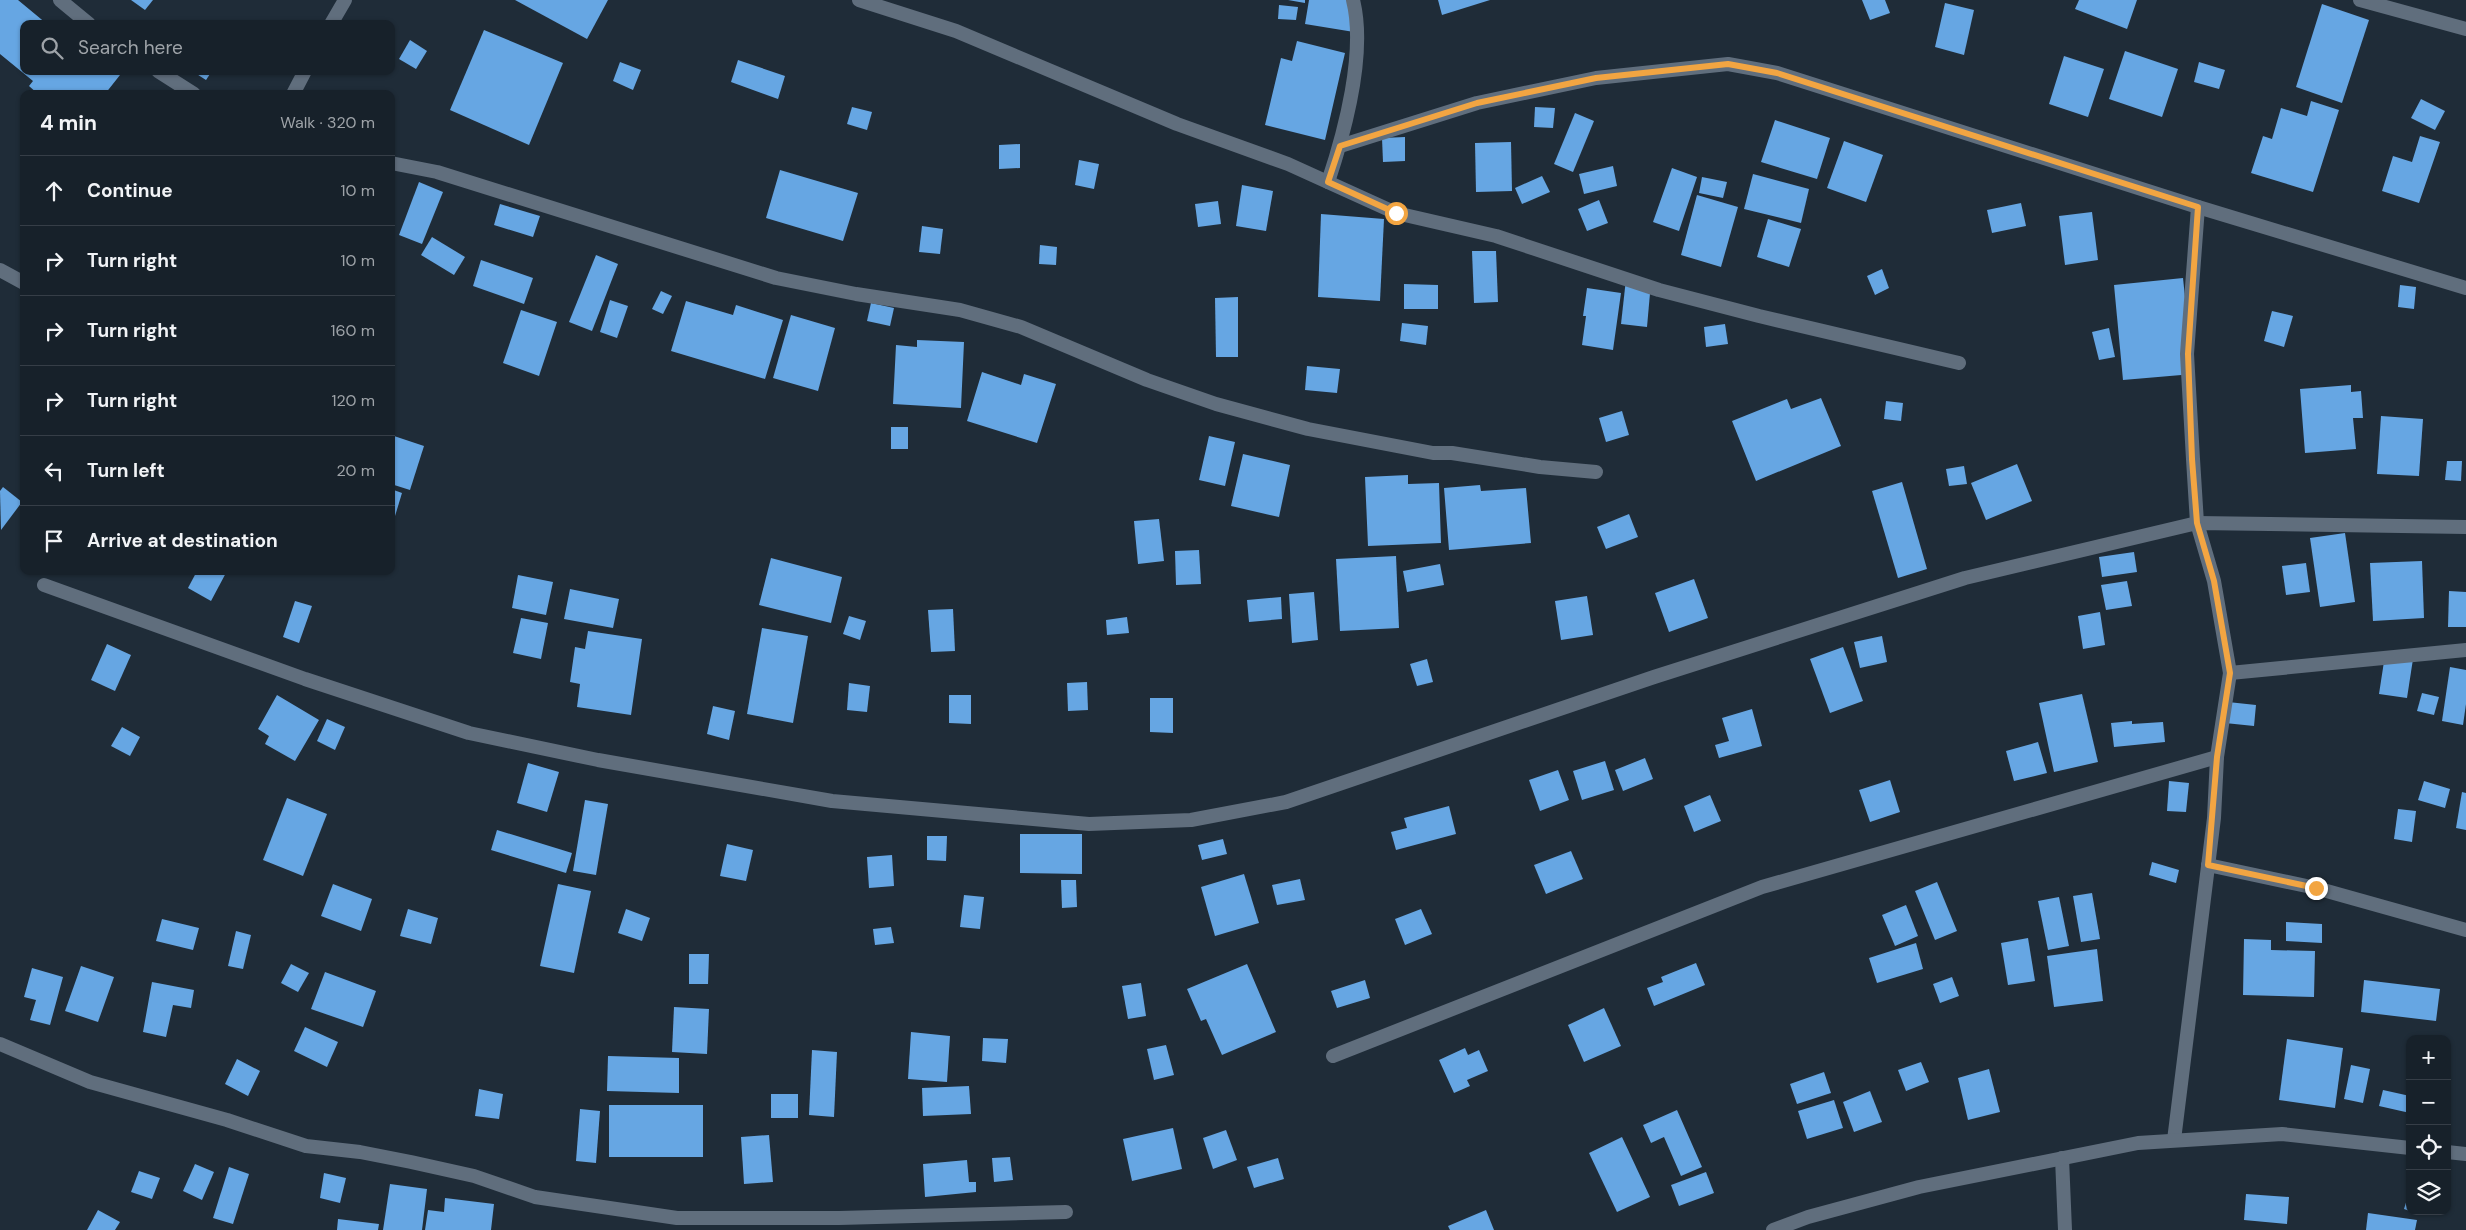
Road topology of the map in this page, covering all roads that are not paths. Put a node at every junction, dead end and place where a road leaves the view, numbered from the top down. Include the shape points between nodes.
1 (60, 0) edge
2 (344, 0) edge
3 (860, 0) edge
4 (1353, 0) edge
5 (2360, 0) edge
6 (84, 20) edge
7 (334, 20) edge
8 (2466, 29) edge
9 (164, 75) edge
10 (303, 75) edge
11 (188, 90) edge
12 (295, 90) edge
13 (1340, 146) junction
14 (395, 164) edge
15 (1328, 182) junction
16 (2198, 207) junction
17 (0, 270) edge
18 (20, 281) edge
19 (2466, 288) edge
20 (1959, 363) dead end
21 (1596, 472) dead end
22 (2197, 523) junction
23 (2466, 527) edge
24 (44, 585) dead end
25 (2466, 650) edge
26 (2230, 673) junction
27 (2217, 757) junction
28 (2208, 865) junction
29 (2466, 930) edge
30 (0, 1044) edge
31 (1333, 1056) dead end
32 (2174, 1140) junction
33 (2406, 1148) edge
34 (2451, 1152) edge
35 (2466, 1154) edge
36 (2062, 1158) junction
37 (1066, 1212) dead end
38 (1773, 1230) edge
39 (2065, 1230) edge

1 - 6 street
2 - 7 street
3 - 15 street via 956,31 1177,124
4 - 13 street via 1357,59
5 - 8 street
9 - 11 street
10 - 12 street
13 - 15 street
13 - 16 street via 1477,103 1596,78 1728,64 1777,73
14 - 21 street via 437,172 776,278 960,310 1022,327 1147,380 1216,404 1308,429 1433,453
15 - 20 street via 1396,213 1496,236 1660,290
16 - 19 street
16 - 22 street via 2188,354
17 - 18 street
22 - 23 street
22 - 24 street via 1965,578 1654,677 1286,802 1191,820 1089,824 832,801 598,760 469,733 304,679
22 - 26 street via 2214,581
25 - 26 street
26 - 27 street
27 - 28 street
27 - 31 street via 1762,887
28 - 29 street via 2316,888
28 - 32 street
30 - 37 street via 90,1082 306,1146 360,1152 474,1176 535,1197 677,1218
32 - 33 street via 2282,1134
32 - 36 street via 2138,1142
34 - 35 street
36 - 38 street via 1919,1186
36 - 39 street

